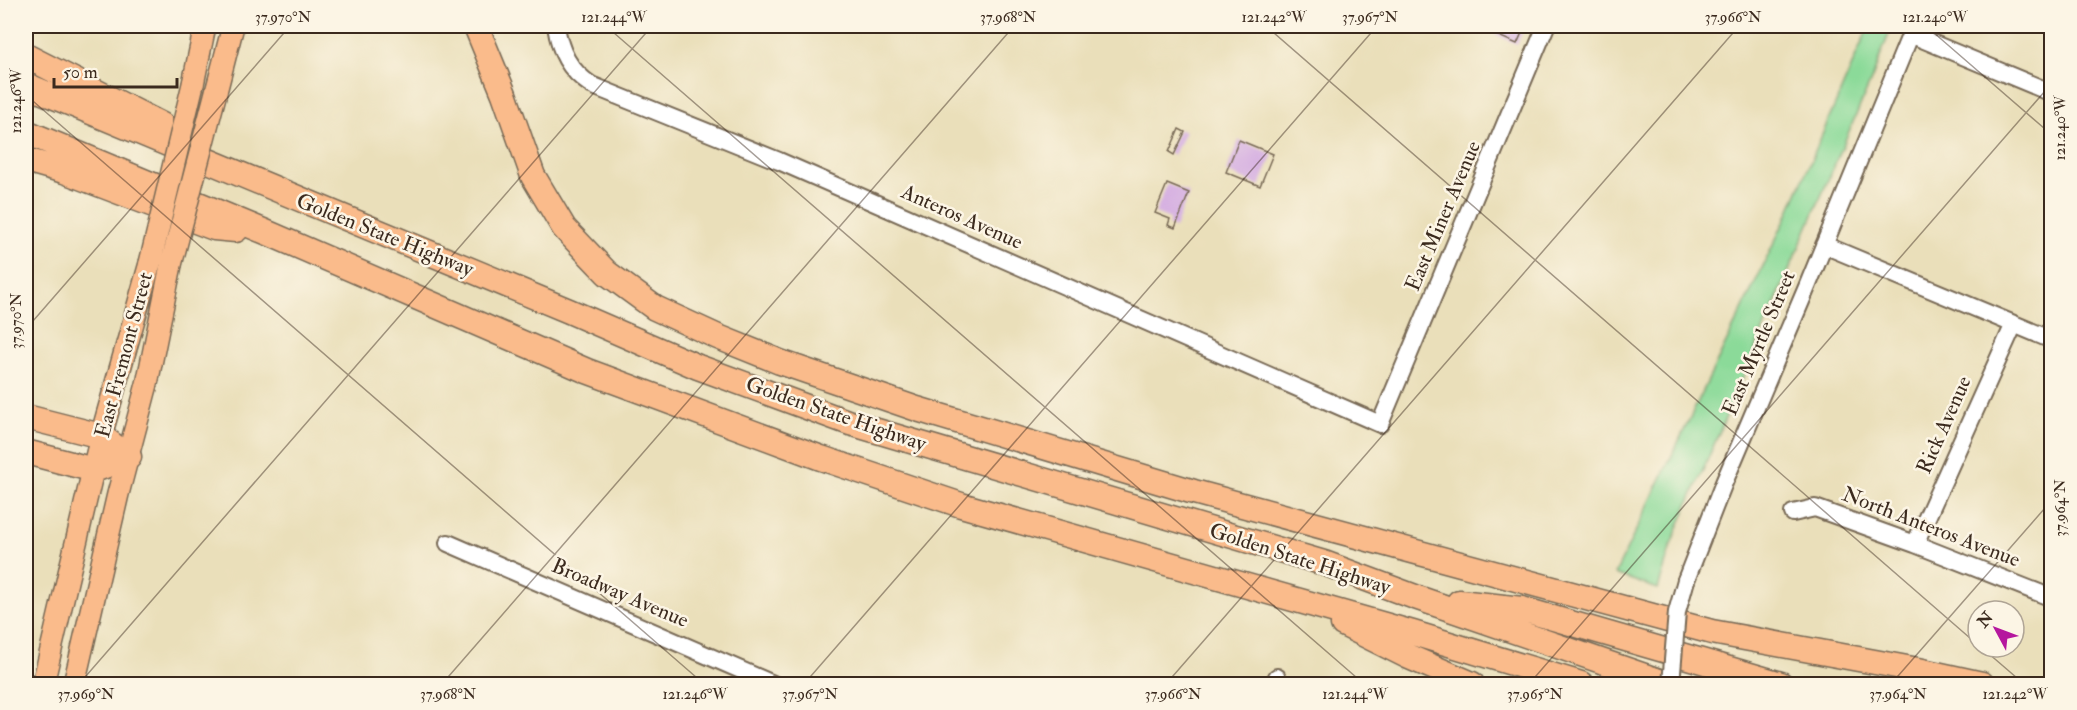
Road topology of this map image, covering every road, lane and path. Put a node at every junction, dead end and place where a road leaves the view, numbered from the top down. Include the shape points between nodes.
1 (205, 26) edge
2 (233, 26) edge
3 (476, 26) edge
4 (556, 26) edge
5 (1546, 26) edge
6 (1912, 30) edge
7 (26, 56) edge
8 (26, 85) edge
9 (2052, 93) edge
10 (26, 132) edge
11 (182, 151) junction
12 (26, 160) edge
13 (268, 233) junction
14 (1824, 245) junction
15 (2014, 324) junction
16 (2052, 340) edge
17 (26, 417) edge
18 (1380, 424) joint
19 (101, 436) junction
20 (26, 452) edge
21 (129, 457) junction
22 (94, 470) junction
23 (1792, 513) dead end
24 (448, 543) dead end
25 (1915, 544) junction
26 (1415, 597) junction
27 (1290, 598) junction
28 (2052, 598) edge
29 (44, 684) edge
30 (74, 684) edge
31 (773, 684) edge
32 (1472, 684) edge
33 (1581, 684) edge
34 (1670, 684) edge
35 (1781, 684) edge
36 (1982, 684) edge

1 - 19 main road, East Fremont Street, bridge via 150,262
2 - 21 main road, East Fremont Street, bridge via 171,265
3 - 36 highway via 533,176 564,228 607,273 655,308 718,337 917,409 1274,514 1712,632
4 - 18 street, Anteros Avenue via 567,62 591,85 779,162
5 - 18 street, East Miner Avenue
6 - 9 street
6 - 14 street, East Myrtle Street
7 - 11 highway via 162,125
8 - 11 highway, Golden State Highway
10 - 13 highway, Golden State Highway
11 - 26 highway, Golden State Highway via 699,367 839,419 1324,563
12 - 13 highway via 214,228
13 - 27 highway, Golden State Highway via 587,371 810,454 961,505
14 - 15 street
14 - 34 street, East Myrtle Street, bridge via 1686,580 1677,612
15 - 16 street
15 - 25 street, Rick Avenue
17 - 19 highway
19 - 21 highway
19 - 22 main road, East Fremont Street
20 - 22 highway
21 - 22 highway
21 - 30 main road, East Fremont Street
22 - 29 main road, East Fremont Street
23 - 25 street, North Anteros Avenue via 1815,508
24 - 31 street, Broadway Avenue
25 - 28 street, North Anteros Avenue
26 - 34 highway, Golden State Highway
26 - 35 highway via 1522,609
27 - 32 highway
27 - 33 highway, Golden State Highway

